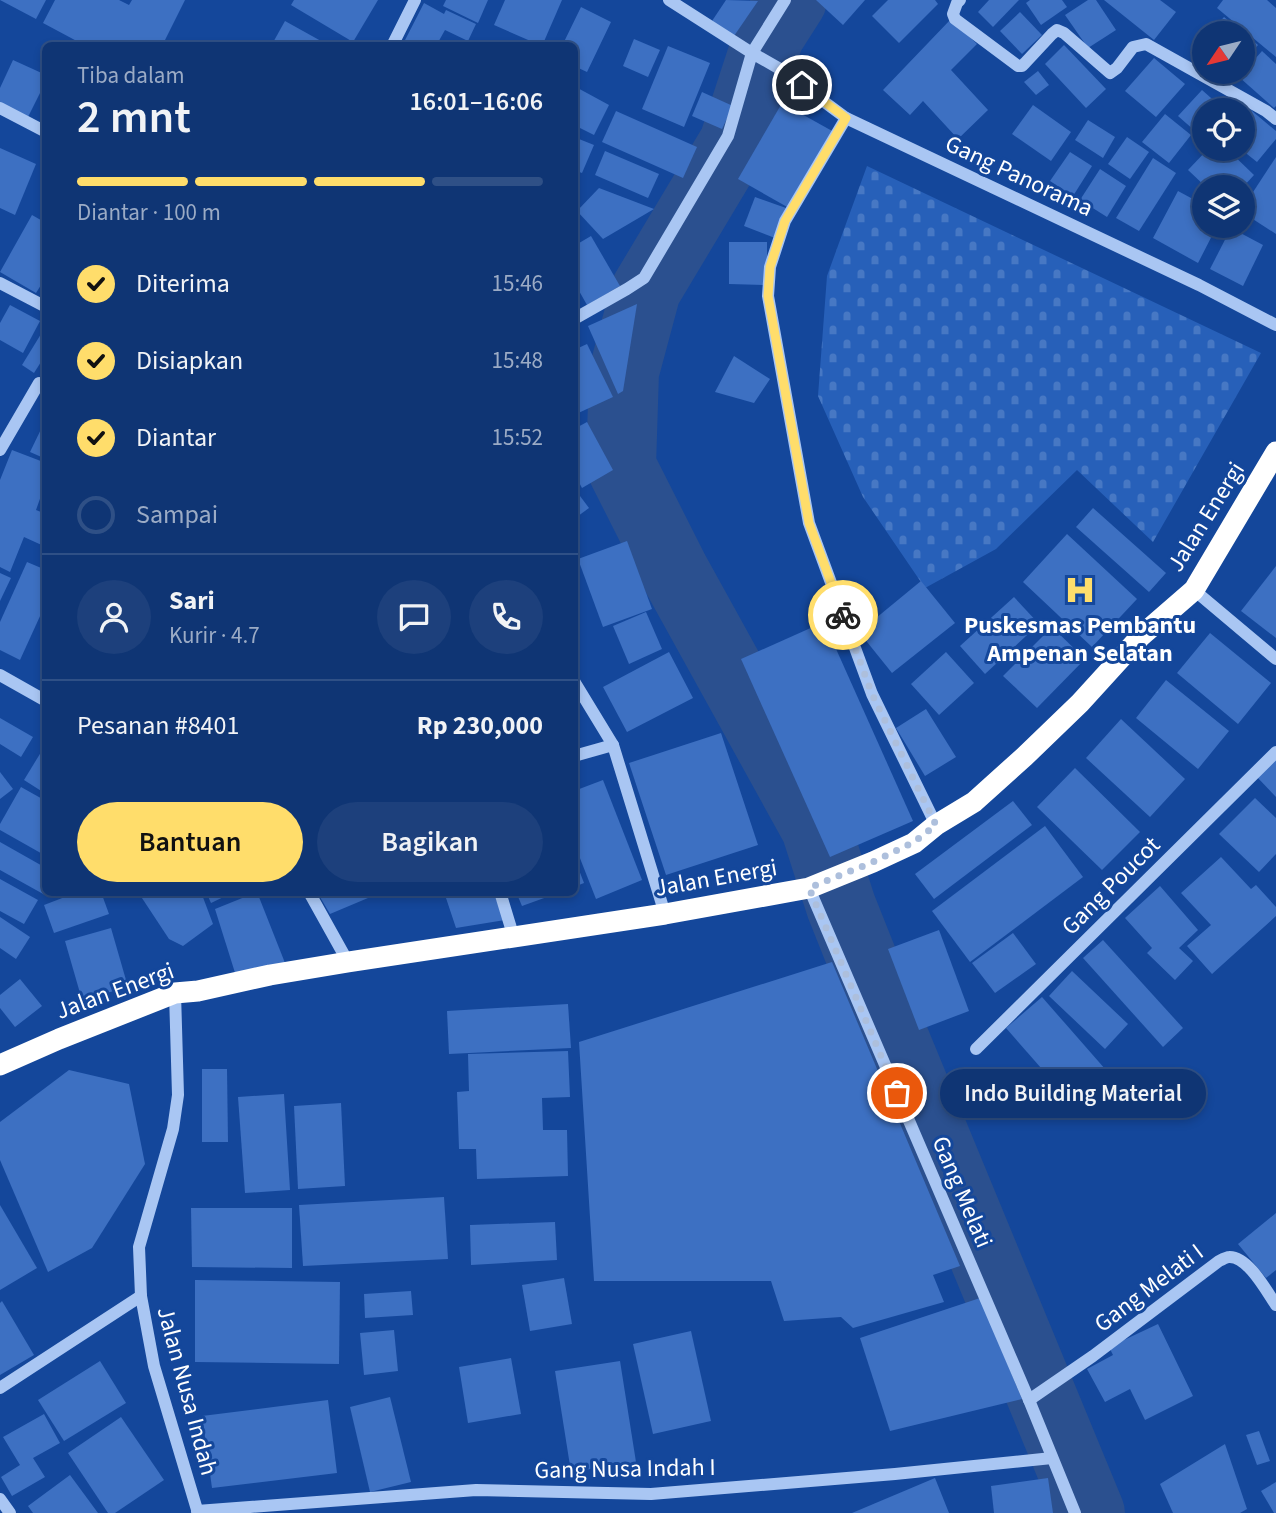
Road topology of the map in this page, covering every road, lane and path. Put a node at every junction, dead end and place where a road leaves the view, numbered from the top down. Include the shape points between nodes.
1 (415, 0) edge
2 (669, 0) edge
3 (785, 0) edge
4 (960, 0) edge
5 (395, 42) edge
6 (752, 53) junction
7 (0, 108) edge
8 (846, 118) junction
9 (1276, 119) edge
10 (42, 130) edge
11 (0, 283) edge
12 (42, 305) edge
13 (578, 317) edge
14 (1276, 325) edge
15 (40, 383) dead end
16 (0, 450) edge
17 (1276, 452) edge
18 (1194, 590) junction
19 (1276, 660) edge
20 (0, 675) edge
21 (578, 688) edge
22 (42, 699) edge
23 (612, 745) junction
24 (1276, 752) edge
25 (578, 755) edge
26 (936, 825) junction
27 (813, 887) junction
28 (311, 896) edge
29 (501, 896) edge
30 (665, 914) junction
31 (514, 938) junction
32 (348, 962) junction
33 (175, 993) junction
34 (976, 1049) dead end
35 (0, 1065) edge
36 (141, 1296) junction
37 (1276, 1305) edge
38 (0, 1388) edge
39 (1033, 1397) junction
40 (1052, 1458) junction
41 (0, 1499) edge
42 (198, 1512) edge
43 (10, 1513) edge
44 (1075, 1513) edge

1 - 5 street
2 - 6 street, Gang Panorama
3 - 6 street
4 - 9 street via 955,19 1018,66 1058,30 1110,72 1133,47 1146,44
6 - 8 street, Gang Panorama
6 - 13 street via 728,136 644,278
7 - 10 street
8 - 14 street, Gang Panorama
8 - 26 street via 785,221 770,267 768,296 809,523 872,694
11 - 12 street
15 - 16 street
17 - 18 highway, Jalan Energi
18 - 19 street
18 - 26 highway, Jalan Energi via 1141,636 1024,757 974,802
20 - 22 street
21 - 23 street
23 - 25 street
23 - 30 street
24 - 34 street, Gang Poucot
26 - 27 highway, Jalan Energi via 914,842
27 - 30 highway, Jalan Energi
27 - 39 street, Gang Melati
28 - 32 street
29 - 31 street
30 - 31 highway, Jalan Energi
31 - 32 highway, Jalan Energi
32 - 33 highway, Jalan Energi
33 - 35 highway, Jalan Energi
33 - 36 street, Jalan Nusa Indah via 178,1095 173,1129 139,1247
36 - 38 street
36 - 42 street, Jalan Nusa Indah via 154,1366
37 - 39 street, Gang Melati I via 1246,1264 1228,1257
39 - 40 street, Gang Melati
40 - 42 street, Gang Nusa Indah I via 651,1494 476,1490
40 - 44 street, Gang Melati
41 - 43 street

